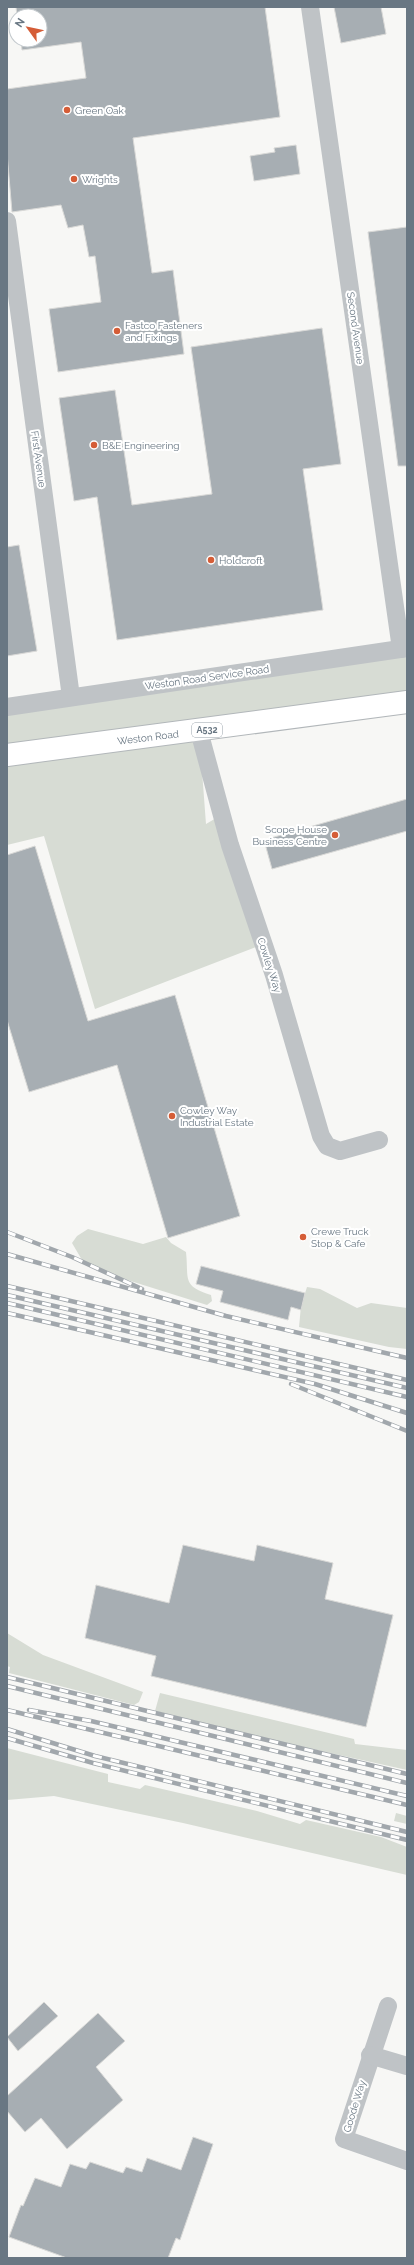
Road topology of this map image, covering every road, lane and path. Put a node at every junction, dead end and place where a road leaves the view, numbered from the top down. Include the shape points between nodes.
1 (310, 7) edge
2 (7, 221) edge
3 (404, 648) edge
4 (71, 697) junction
5 (407, 702) edge
6 (7, 707) edge
7 (199, 731) junction
8 (7, 755) edge
9 (379, 1140) dead end
10 (388, 2006) dead end
11 (370, 2055) junction
12 (407, 2066) edge
13 (407, 2161) edge

1 - 3 street, Second Avenue
2 - 4 street, First Avenue
3 - 4 street, Weston Road Service Road
4 - 6 street, Weston Road Service Road
5 - 7 main road, Weston Road / A532
7 - 8 main road, Weston Road / A532
7 - 9 street, Cowley Way via 230,845 274,976 321,1136 327,1146 340,1150
10 - 11 street, Goode Way
11 - 12 street
11 - 13 street, Goode Way via 344,2139

